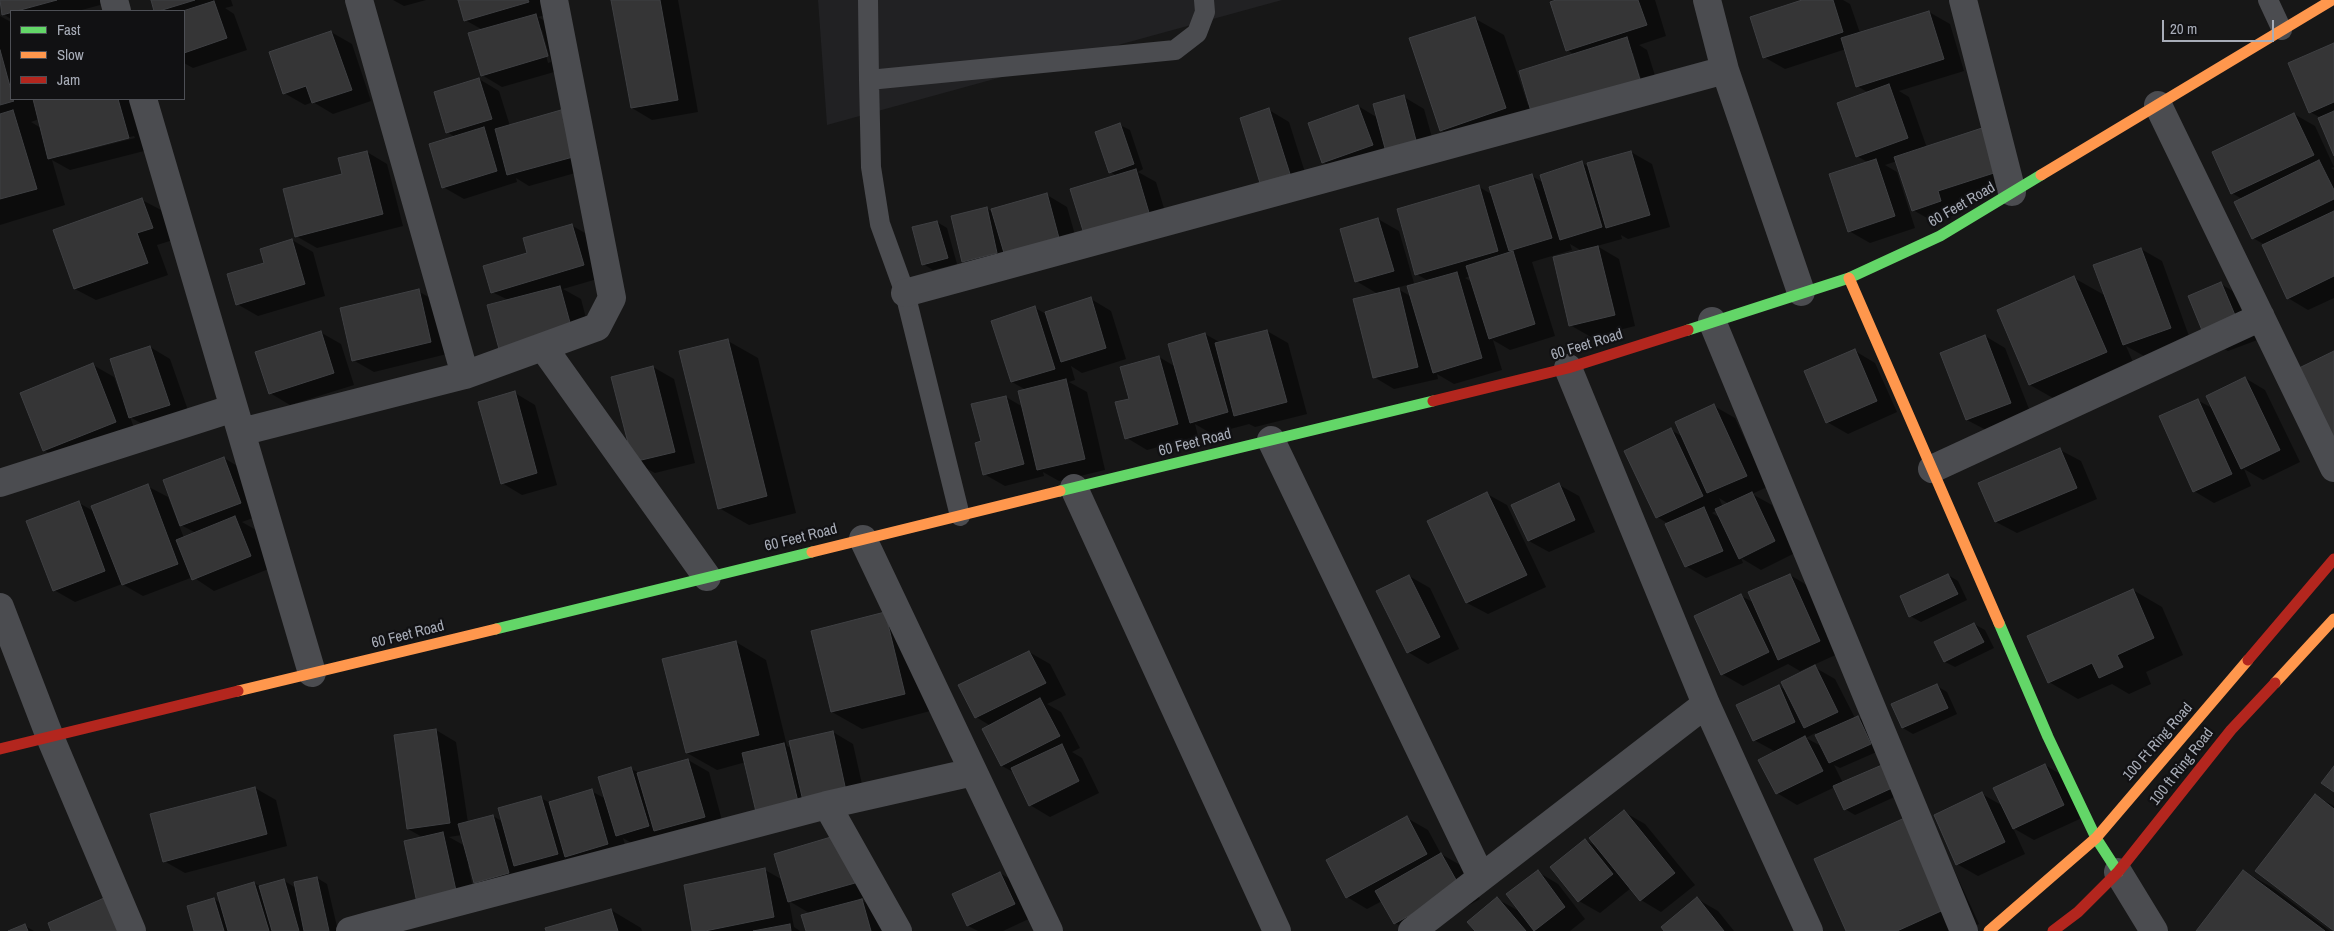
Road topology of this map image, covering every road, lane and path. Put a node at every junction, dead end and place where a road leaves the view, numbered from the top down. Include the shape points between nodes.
1 (360, 0) edge
2 (554, 0) edge
3 (868, 0) edge
4 (1204, 0) edge
5 (1707, 0) edge
6 (1963, 0) edge
7 (2268, 0) edge
8 (2332, 0) edge
9 (2282, 30) junction
10 (1725, 70) junction
11 (869, 80) junction
12 (143, 100) edge
13 (2158, 105) junction
14 (2012, 192) junction
15 (1849, 278) junction
16 (1801, 292) junction
17 (905, 293) junction
18 (2261, 317) junction
19 (1712, 321) junction
20 (543, 347) junction
21 (1568, 368) junction
22 (465, 375) junction
23 (237, 420) junction
24 (1271, 440) junction
25 (2334, 468) edge
26 (1932, 469) junction
27 (0, 482) edge
28 (1074, 488) junction
29 (960, 516) junction
30 (863, 539) junction
31 (2334, 559) edge
32 (707, 577) junction
33 (0, 607) edge
34 (2334, 619) edge
35 (312, 674) junction
36 (1706, 704) junction
37 (50, 737) junction
38 (0, 749) edge
39 (974, 772) junction
40 (826, 805) junction
41 (2096, 838) junction
42 (2118, 872) junction
43 (1481, 878) junction
44 (376, 928) edge
45 (132, 931) edge
46 (350, 931) edge
47 (898, 931) edge
48 (1049, 931) edge
49 (1277, 931) edge
50 (1412, 931) edge
51 (1809, 931) edge
52 (1964, 931) edge
53 (1989, 931) edge
54 (2053, 931) edge
55 (2154, 931) edge

1 - 22 street
2 - 20 street via 612,298 597,327
3 - 11 lane
4 - 11 lane via 1205,12 1197,33 1175,50
5 - 10 street
6 - 14 street
7 - 9 lane
8 - 9 street, 60 Feet Road
9 - 13 street, 60 Feet Road
10 - 16 street
10 - 17 street
11 - 17 lane via 871,167 880,224
12 - 23 street
13 - 14 street, 60 Feet Road
13 - 18 street
14 - 15 street, 60 Feet Road via 1940,236
15 - 16 street, 60 Feet Road
15 - 26 street
16 - 19 street, 60 Feet Road
17 - 29 lane
18 - 25 street
18 - 26 street
19 - 21 street, 60 Feet Road
19 - 52 street
20 - 22 street
20 - 32 street
21 - 24 street, 60 Feet Road
21 - 36 street
22 - 23 street
23 - 27 street
23 - 35 street
24 - 28 street, 60 Feet Road
24 - 43 street
26 - 41 street via 2048,737
28 - 29 street, 60 Feet Road
28 - 49 street
29 - 30 street, 60 Feet Road
30 - 32 street, 60 Feet Road
30 - 39 street
31 - 41 street, 100 Ft Ring Road
32 - 35 street, 60 Feet Road
33 - 37 street
34 - 42 street, 100 ft Ring Road via 2231,730
35 - 37 street, 60 Feet Road
36 - 43 street
36 - 51 street
37 - 38 street, 60 Feet Road
37 - 45 street
39 - 40 street
39 - 48 street
40 - 44 street
40 - 47 street
41 - 42 street
41 - 53 street, 100 Ft Ring Road
42 - 54 street, 100 ft Ring Road via 2078,912
42 - 55 street
43 - 50 street
44 - 46 street

